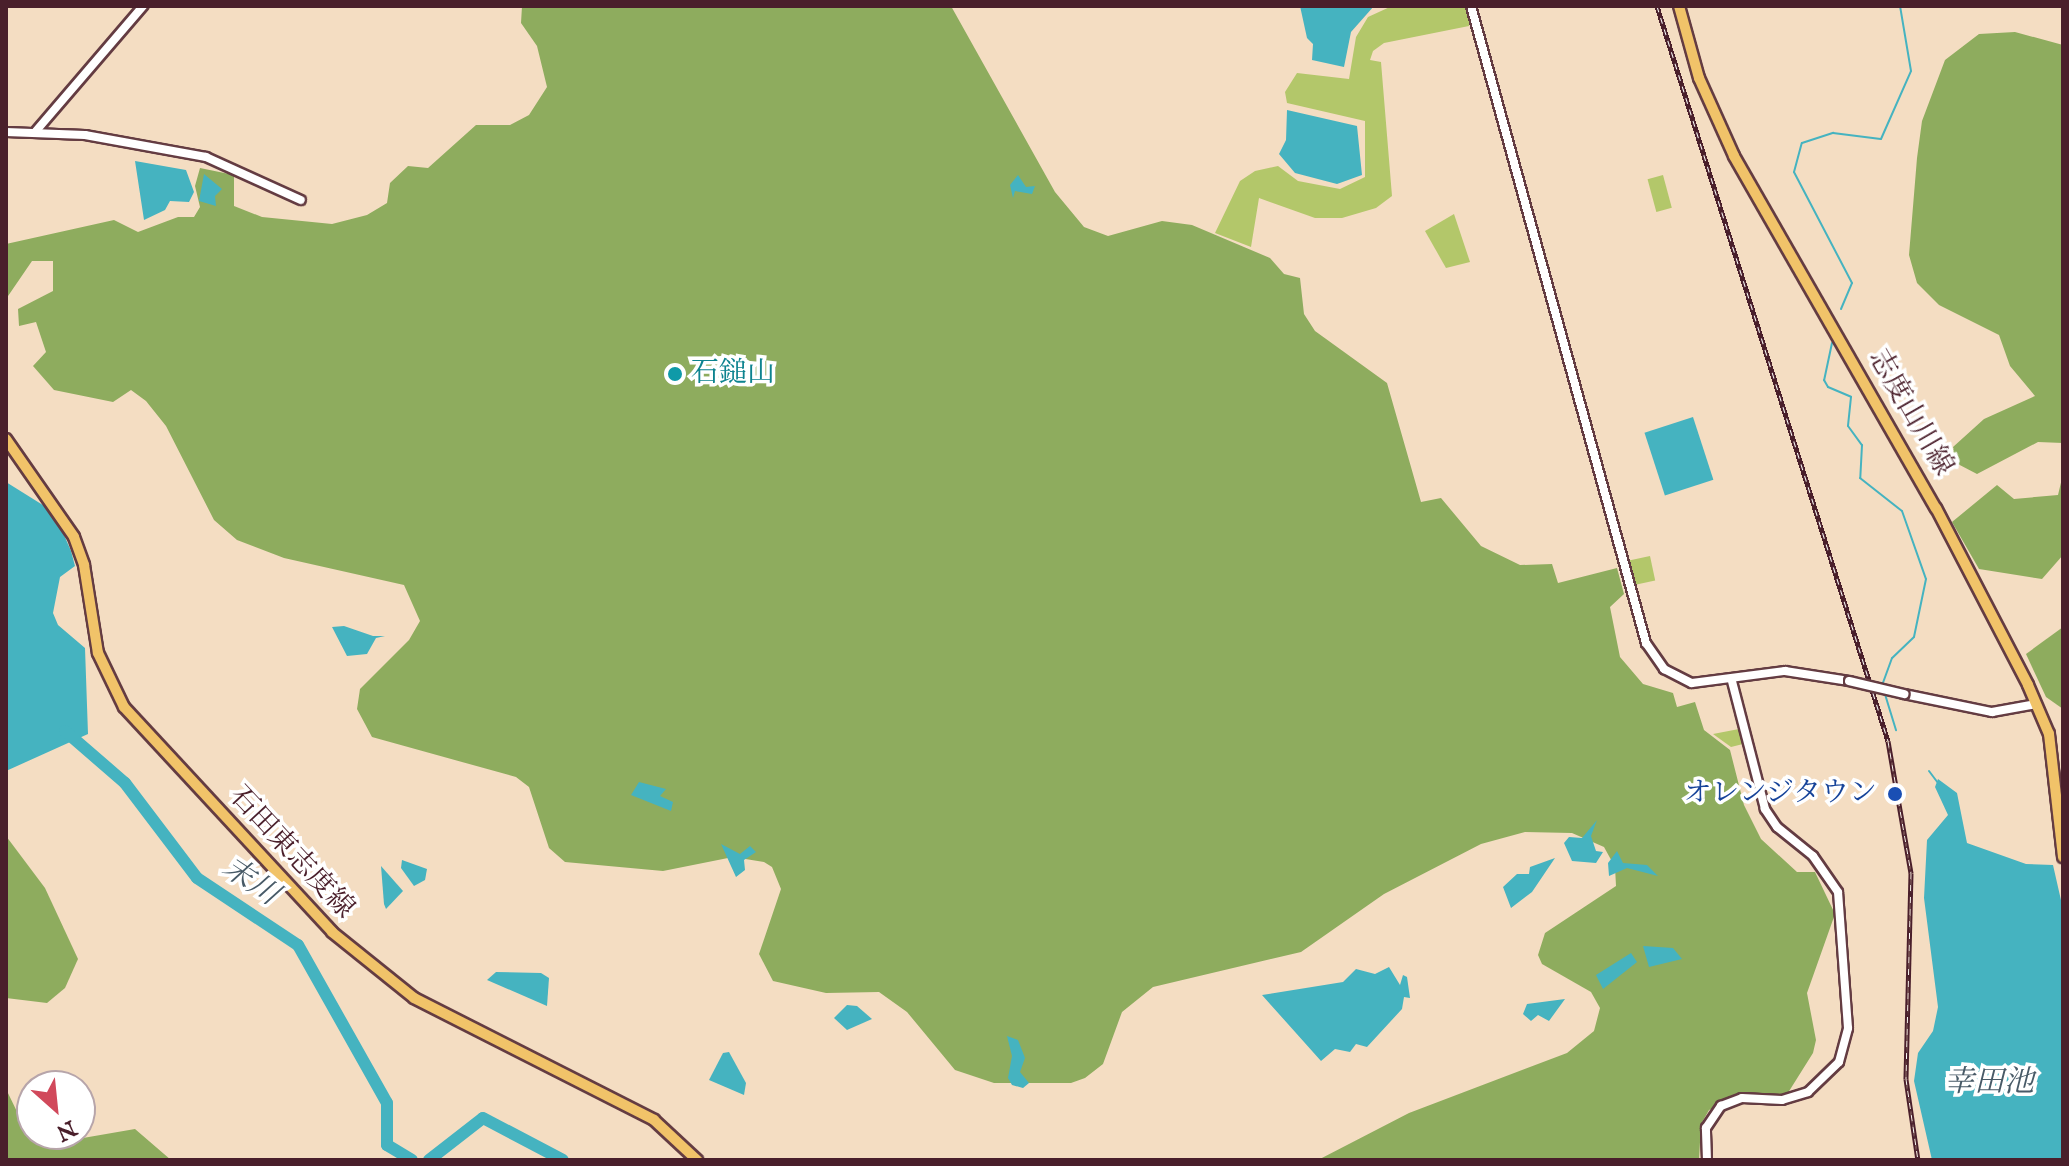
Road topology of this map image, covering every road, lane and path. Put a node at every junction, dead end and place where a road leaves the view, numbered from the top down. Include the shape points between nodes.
1 (143, 6) edge
2 (1471, 6) edge
3 (1679, 6) edge
4 (36, 131) junction
5 (6, 132) edge
6 (301, 200) dead end
7 (6, 439) edge
8 (1732, 681) junction
9 (2036, 704) junction
10 (2063, 857) edge
11 (697, 1160) edge
12 (1707, 1160) edge

1 - 4 street
2 - 8 street via 1646,643 1664,669 1678,678 1708,685
3 - 9 main road, 志度山川線 via 1699,78 1734,156 1936,508
4 - 5 street
4 - 6 street via 206,157
7 - 11 main road, 石田東志度線 via 74,537 84,565 98,653 124,707 323,922 367,965 414,998 654,1120
8 - 9 street, bridge via 1794,671 1992,712
8 - 12 street via 1765,809 1777,827 1813,856 1838,892 1848,1028 1839,1062 1808,1092 1782,1100 1742,1098 1721,1106 1706,1128
9 - 10 main road, 志度山川線 via 2049,734

